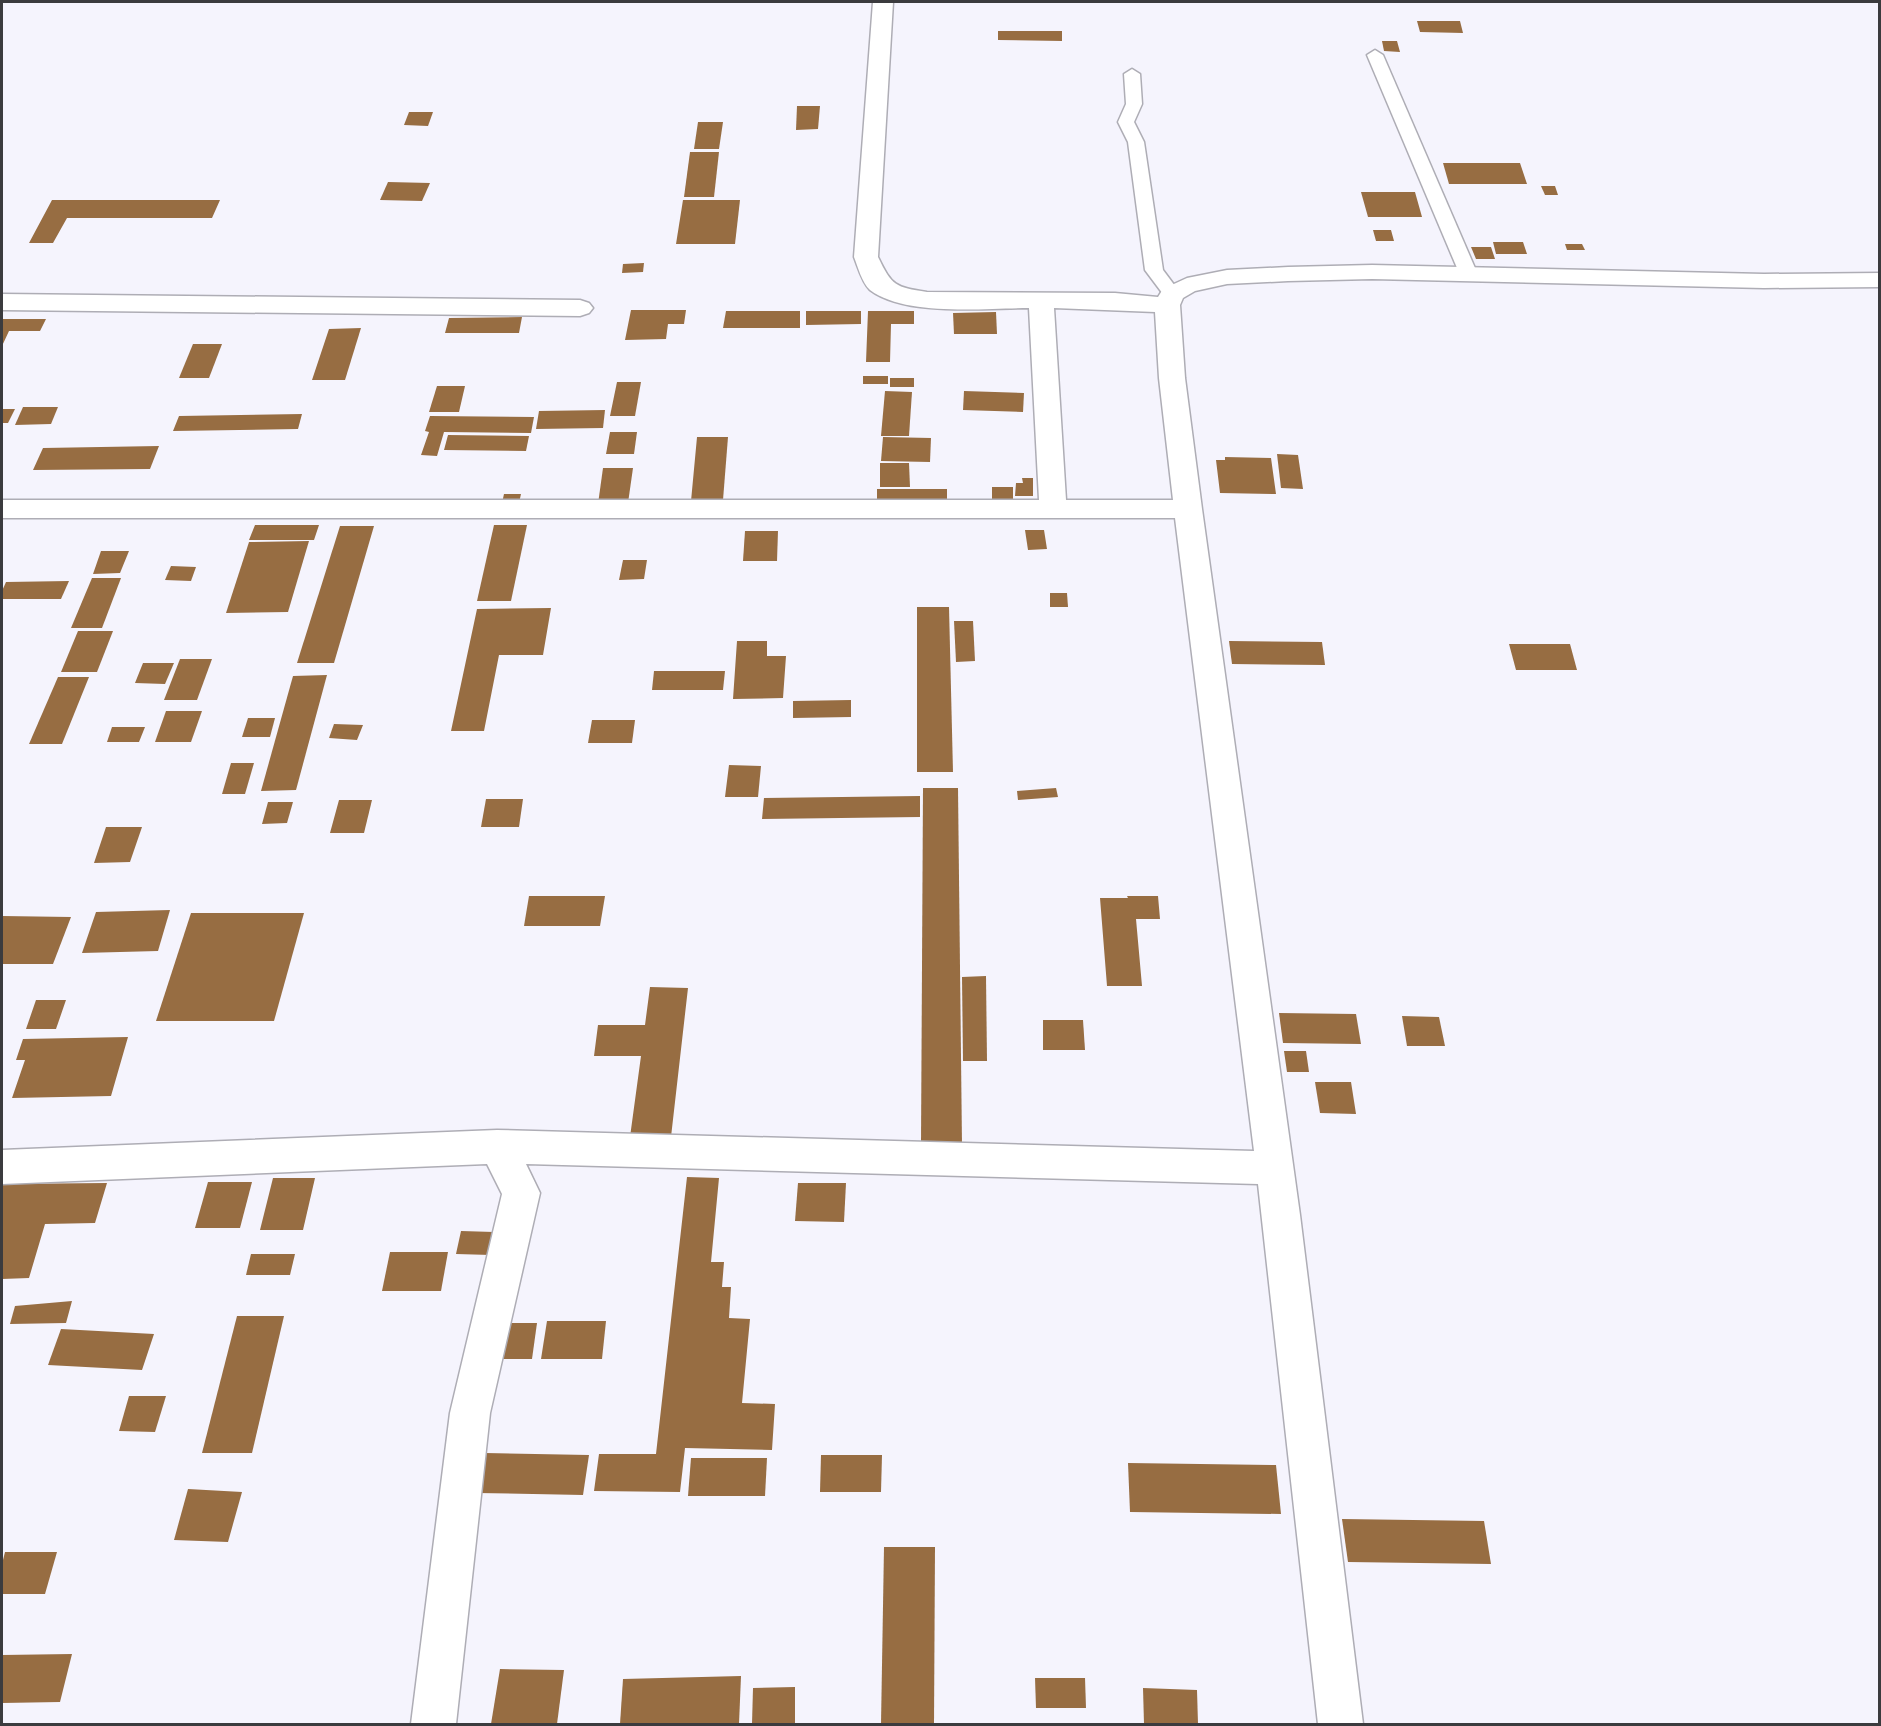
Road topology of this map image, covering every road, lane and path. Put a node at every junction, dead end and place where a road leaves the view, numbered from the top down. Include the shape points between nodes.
1 (883, 2) edge
2 (1375, 55) dead end
3 (1132, 74) dead end
4 (1469, 275) junction
5 (1880, 280) edge
6 (1169, 299) junction
7 (1041, 301) junction
8 (2, 302) edge
9 (579, 308) dead end
10 (2, 508) edge
11 (1053, 508) junction
12 (1188, 508) junction
13 (497, 1147) junction
14 (2, 1167) edge
15 (1274, 1168) junction
16 (433, 1725) edge
17 (1341, 1725) edge

1 - 7 street via 866,257 878,284 900,296 927,300
2 - 4 lane
3 - 6 lane via 1134,104 1126,122 1136,142 1154,270
4 - 5 street
4 - 6 street via 1372,272 1237,277 1187,285
6 - 7 street
6 - 12 street via 1172,378
7 - 11 street
8 - 9 street
10 - 11 street
11 - 12 street
12 - 15 street
13 - 14 street
13 - 15 street
13 - 16 street via 521,1192 470,1413
15 - 17 street

